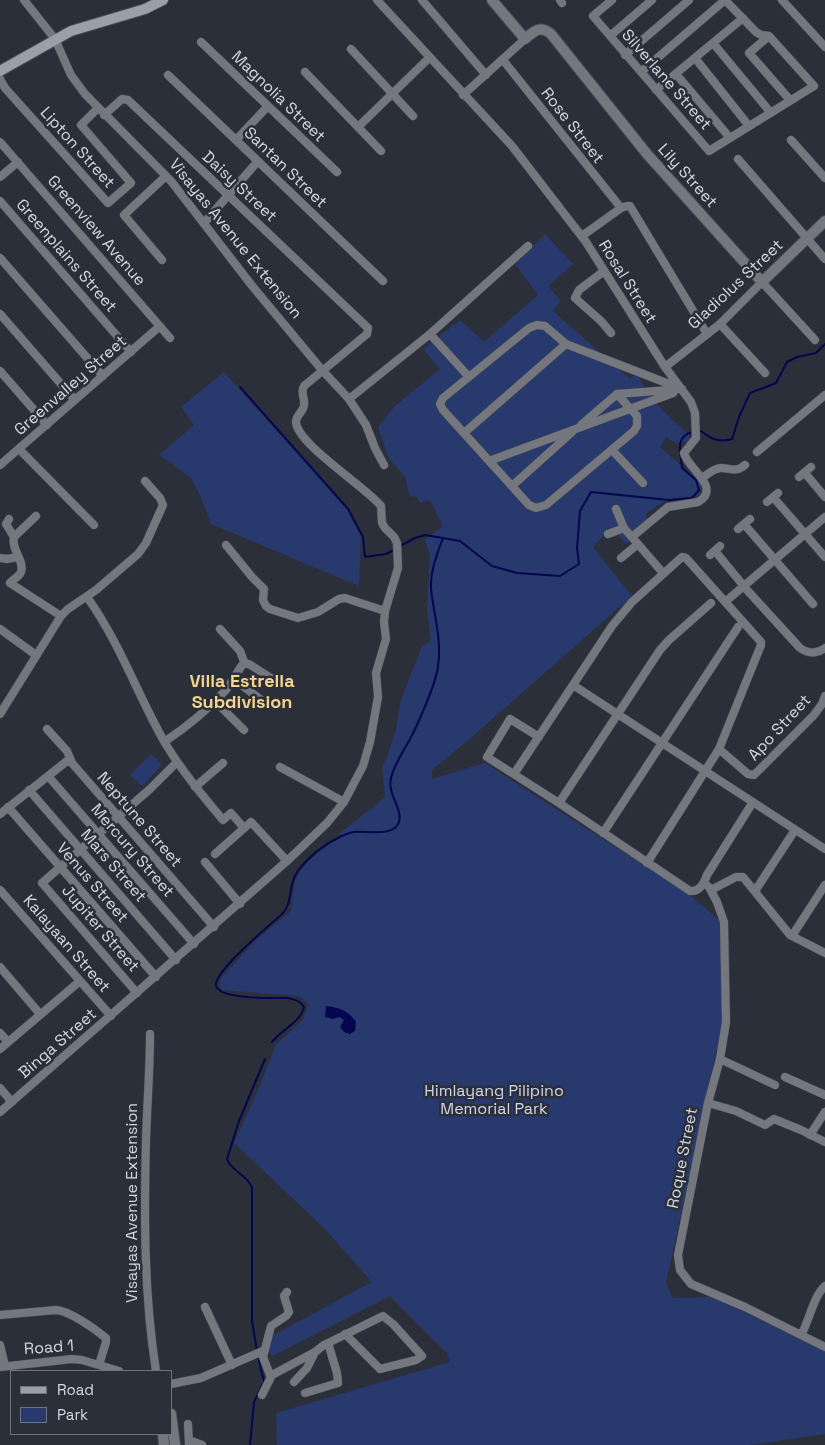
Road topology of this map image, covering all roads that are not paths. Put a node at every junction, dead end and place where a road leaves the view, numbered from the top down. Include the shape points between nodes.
1 (23, 0) edge
2 (163, 0) edge
3 (377, 0) edge
4 (422, 0) edge
5 (492, 0) edge
6 (612, 0) edge
7 (652, 0) edge
8 (689, 0) edge
9 (725, 0) edge
10 (782, 0) edge
11 (602, 3) edge
12 (743, 18) junction
13 (610, 36) junction
14 (769, 36) junction
15 (55, 39) junction
16 (525, 39) junction
17 (201, 42) dead end
18 (713, 43) junction
19 (825, 47) edge
20 (351, 49) dead end
21 (626, 55) junction
22 (429, 58) junction
23 (695, 58) junction
24 (503, 60) junction
25 (0, 71) edge
26 (304, 72) dead end
27 (641, 72) junction
28 (676, 74) junction
29 (168, 75) dead end
30 (486, 75) junction
31 (0, 79) edge
32 (656, 90) junction
33 (392, 94) junction
34 (464, 96) junction
35 (790, 100) junction
36 (268, 106) junction
37 (98, 108) junction
38 (771, 113) junction
39 (104, 115) junction
40 (413, 116) dead end
41 (750, 126) junction
42 (358, 127) junction
43 (730, 138) junction
44 (236, 140) junction
45 (791, 140) dead end
46 (0, 142) edge
47 (381, 151) dead end
48 (738, 158) dead end
49 (258, 161) junction
50 (18, 162) junction
51 (337, 172) dead end
52 (166, 176) junction
53 (0, 177) edge
54 (825, 178) edge
55 (228, 196) junction
56 (0, 201) edge
57 (620, 208) junction
58 (825, 221) edge
59 (204, 223) junction
60 (582, 236) junction
61 (807, 238) junction
62 (528, 246) dead end
63 (0, 258) edge
64 (825, 259) edge
65 (162, 260) dead end
66 (604, 271) junction
67 (383, 281) dead end
68 (762, 282) junction
69 (0, 314) edge
70 (720, 324) junction
71 (160, 326) junction
72 (611, 333) dead end
73 (430, 334) junction
74 (707, 334) junction
75 (170, 338) dead end
76 (815, 340) dead end
77 (566, 344) junction
78 (131, 352) junction
79 (665, 367) junction
80 (322, 370) junction
81 (0, 371) edge
82 (765, 373) dead end
83 (103, 376) junction
84 (469, 377) junction
85 (682, 389) junction
86 (616, 394) junction
87 (825, 395) edge
88 (349, 399) junction
89 (75, 400) junction
90 (47, 425) junction
91 (464, 433) junction
92 (19, 449) junction
93 (612, 450) junction
94 (757, 452) dead end
95 (2, 461) edge
96 (490, 461) junction
97 (384, 465) dead end
98 (746, 465) dead end
99 (805, 472) dead end
100 (702, 478) junction
101 (145, 481) dead end
102 (643, 483) dead end
103 (512, 486) junction
104 (825, 497) edge
105 (773, 498) dead end
106 (616, 510) dead end
107 (36, 516) dead end
108 (825, 517) edge
109 (9, 519) dead end
110 (744, 524) dead end
111 (94, 525) dead end
112 (624, 528) junction
113 (608, 534) dead end
114 (805, 534) junction
115 (14, 537) junction
116 (632, 537) junction
117 (638, 544) junction
118 (226, 545) dead end
119 (715, 551) dead end
120 (825, 557) edge
121 (0, 558) edge
122 (18, 558) junction
123 (621, 558) dead end
124 (775, 560) junction
125 (662, 574) junction
126 (744, 587) junction
127 (87, 597) junction
128 (726, 602) junction
129 (711, 603) dead end
130 (813, 604) dead end
131 (385, 611) junction
132 (61, 616) junction
133 (738, 626) dead end
134 (220, 628) dead end
135 (0, 629) edge
136 (825, 648) edge
137 (36, 655) junction
138 (245, 664) junction
139 (234, 679) junction
140 (277, 682) dead end
141 (573, 685) junction
142 (825, 696) edge
143 (215, 701) junction
144 (265, 703) dead end
145 (818, 710) junction
146 (0, 714) edge
147 (618, 714) junction
148 (824, 717) edge
149 (47, 730) dead end
150 (244, 730) dead end
151 (538, 738) junction
152 (164, 741) junction
153 (662, 743) junction
154 (719, 749) junction
155 (72, 762) junction
156 (177, 762) junction
157 (223, 763) dead end
158 (280, 767) dead end
159 (706, 772) junction
160 (514, 774) junction
161 (48, 776) junction
162 (196, 787) junction
163 (29, 790) junction
164 (344, 802) junction
165 (753, 802) junction
166 (559, 803) junction
167 (8, 807) junction
168 (0, 814) edge
169 (118, 816) junction
170 (244, 828) junction
171 (795, 830) junction
172 (98, 833) junction
173 (603, 833) junction
174 (80, 849) junction
175 (825, 849) edge
176 (215, 854) dead end
177 (287, 861) junction
178 (205, 862) dead end
179 (647, 863) junction
180 (60, 866) junction
181 (704, 883) junction
182 (825, 885) edge
183 (0, 890) edge
184 (711, 890) junction
185 (755, 892) junction
186 (240, 904) junction
187 (214, 927) junction
188 (792, 936) junction
189 (194, 944) junction
190 (825, 953) edge
191 (176, 960) junction
192 (0, 968) edge
193 (156, 977) junction
194 (80, 980) junction
195 (137, 993) junction
196 (40, 1014) junction
197 (111, 1016) junction
198 (0, 1033) edge
199 (150, 1034) dead end
200 (8, 1042) junction
201 (0, 1049) edge
202 (720, 1060) junction
203 (785, 1077) dead end
204 (775, 1085) dead end
205 (0, 1088) edge
206 (825, 1095) edge
207 (12, 1102) junction
208 (708, 1103) junction
209 (0, 1112) edge
210 (825, 1112) edge
211 (810, 1135) junction
212 (825, 1142) edge
213 (825, 1286) edge
214 (287, 1292) dead end
215 (205, 1307) dead end
216 (0, 1315) edge
217 (345, 1334) junction
218 (801, 1334) junction
219 (328, 1343) junction
220 (0, 1345) edge
221 (825, 1347) edge
222 (314, 1352) junction
223 (259, 1353) junction
224 (99, 1365) junction
225 (232, 1365) junction
226 (2, 1366) edge
227 (116, 1370) edge
228 (156, 1370) edge
229 (272, 1375) junction
230 (294, 1382) dead end
231 (172, 1384) edge
232 (305, 1393) dead end
233 (262, 1395) dead end
234 (172, 1422) edge
235 (188, 1424) dead end
236 (189, 1443) edge
237 (175, 1445) edge
238 (202, 1445) edge

1 - 15 street, Visayas Avenue Extension
2 - 15 main road
3 - 22 street, Rosal Street
4 - 30 street
5 - 16 street
6 - 11 street, Silverlane Street
7 - 13 street
8 - 21 street
9 - 12 street, Silverlane Street
9 - 27 street
10 - 19 street
11 - 13 street, Silverlane Street via 593,16
12 - 14 street, Silverlane Street via 761,35
12 - 18 street
13 - 21 street, Silverlane Street
14 - 35 street via 749,53
14 - 35 street, Silverlane Street via 814,86
15 - 25 main road
15 - 37 street, Visayas Avenue Extension via 77,84
16 - 24 street
16 - 68 street, Lily Street via 542,28 550,34 647,154
17 - 36 street, Magnolia Street
18 - 23 street
18 - 38 street
20 - 33 street
21 - 27 street, Silverlane Street
22 - 33 street
22 - 34 street, Rosal Street
23 - 28 street
23 - 41 street
24 - 30 street
24 - 57 street, Rose Street
26 - 42 street
27 - 32 street, Silverlane Street
28 - 32 street
28 - 43 street
29 - 44 street, Santan Street
30 - 34 street
31 - 37 street, Lipton Street via 108,203 131,183 80,125
32 - 43 street, Silverlane Street via 708,151
33 - 40 street
33 - 42 street
34 - 60 street, Rosal Street via 512,146
35 - 38 street, Silverlane Street
36 - 44 street
36 - 51 street, Magnolia Street
37 - 39 street, Visayas Avenue Extension
38 - 41 street, Silverlane Street
39 - 52 street, Visayas Avenue Extension
39 - 55 street, Daisy Street via 122,99 128,100
41 - 43 street, Silverlane Street
42 - 47 street
44 - 49 street, Santan Street
45 - 54 street
46 - 50 street, Greenview Avenue
48 - 61 street
49 - 55 street
49 - 67 street, Santan Street
50 - 53 street
50 - 71 street, Greenview Avenue
52 - 59 street, Visayas Avenue Extension
52 - 65 street via 124,215
55 - 59 street
55 - 80 street, Daisy Street via 369,331
56 - 78 street, Greenplains Street
57 - 60 street
57 - 74 street via 630,206
58 - 61 street, Gladiolus Street
59 - 80 street, Visayas Avenue Extension
60 - 66 street, Rosal Street
61 - 64 street
61 - 68 street, Gladiolus Street
62 - 73 street
63 - 83 street
66 - 72 street via 574,298
66 - 79 street, Rosal Street
68 - 70 street, Gladiolus Street
68 - 76 street, Lily Street
69 - 89 street
70 - 74 street, Gladiolus Street
70 - 82 street
71 - 75 street, Greenview Avenue
71 - 78 street, Greenvalley Street
73 - 84 street
73 - 88 street
74 - 79 street, Gladiolus Street
77 - 84 street via 546,326 533,326
77 - 85 street
77 - 91 street
78 - 83 street, Greenvalley Street
79 - 85 street, Rosal Street
80 - 88 street, Visayas Avenue Extension
80 - 131 street, Binga Street via 302,390 304,405 297,419 298,428 329,462 381,506 382,523 394,537 398,555 397,575
81 - 90 street
83 - 89 street, Greenvalley Street
84 - 91 street via 440,404
85 - 86 street
85 - 96 street
85 - 100 street, Rosal Street via 695,413 696,429 692,443 684,453 685,458
86 - 93 street via 634,412 638,421 634,431
86 - 103 street
87 - 94 street
88 - 97 street, Visayas Avenue Extension via 366,425
89 - 90 street, Greenvalley Street
90 - 92 street, Greenvalley Street
91 - 96 street
92 - 95 street, Greenvalley Street
92 - 111 street
93 - 102 street
93 - 103 street via 541,508 529,505
96 - 103 street
98 - 100 street via 738,470 720,468
99 - 104 street
100 - 116 street via 706,494 702,500 668,507
101 - 127 street via 162,505 146,543 134,559
105 - 114 street
106 - 112 street
107 - 115 street
108 - 114 street
109 - 115 street via 6,524
110 - 124 street
112 - 113 street
112 - 116 street
114 - 120 street
114 - 124 street
115 - 122 street via 13,546
116 - 117 street
117 - 123 street
117 - 125 street
118 - 131 street via 264,588 264,600 270,609 301,618 345,598
119 - 126 street
121 - 122 street
122 - 132 street via 21,573 10,583
124 - 126 street
124 - 130 street
125 - 128 street via 682,557 686,558
125 - 141 street via 622,613
126 - 128 street
126 - 136 street via 800,648 811,653
127 - 132 street
127 - 152 street via 110,632
128 - 154 street via 762,643
129 - 147 street via 664,645
131 - 164 street, Binga Street via 386,639 376,674 376,712 370,742 363,766
132 - 137 street
133 - 153 street
134 - 138 street via 240,651
135 - 137 street
137 - 146 street
138 - 139 street
138 - 140 street
139 - 143 street
139 - 144 street
141 - 147 street
141 - 151 street
142 - 145 street, Apo Street
143 - 150 street
143 - 152 street
145 - 148 street
145 - 154 street, Apo Street via 752,776
147 - 153 street
147 - 166 street
149 - 155 street, Neptune Street via 67,751
151 - 160 street
151 - 160 street via 510,719 487,757
152 - 156 street
153 - 159 street
153 - 173 street
154 - 159 street
155 - 161 street via 67,761
155 - 169 street, Neptune Street
156 - 162 street
156 - 169 street
157 - 162 street
158 - 164 street
159 - 165 street
159 - 179 street
160 - 166 street
161 - 163 street
161 - 172 street, Mercury Street
162 - 170 street via 223,820 231,813
163 - 167 street
163 - 174 street, Mars Street
164 - 177 street, Binga Street
165 - 171 street
165 - 181 street
166 - 173 street
167 - 168 street
167 - 180 street, Venus Street
169 - 172 street
169 - 187 street, Neptune Street
170 - 176 street
170 - 177 street via 251,822
171 - 175 street
171 - 185 street
172 - 174 street
172 - 189 street, Mercury Street
173 - 179 street
174 - 180 street
174 - 191 street, Mars Street
177 - 186 street, Binga Street
178 - 186 street
179 - 181 street via 690,890 697,890
180 - 193 street, Venus Street
180 - 195 street, Jupiter Street via 42,883
181 - 184 street
182 - 188 street
183 - 194 street, Kalayaan Street
184 - 185 street via 740,876
184 - 202 street, Roque Street via 724,922 727,1011
185 - 188 street
186 - 187 street, Binga Street
187 - 189 street, Binga Street
188 - 190 street
189 - 191 street, Binga Street
191 - 193 street, Binga Street
192 - 196 street
193 - 195 street, Binga Street
194 - 196 street
194 - 197 street, Kalayaan Street
195 - 197 street, Binga Street
196 - 200 street
197 - 207 street, Binga Street
198 - 200 street
199 - 228 street, Visayas Avenue Extension via 145,1249 148,1313
200 - 201 street
202 - 204 street
202 - 208 street, Roque Street
203 - 206 street
205 - 207 street
207 - 209 street, Binga Street
208 - 211 street via 765,1125 774,1120
208 - 218 street, Roque Street via 678,1255 680,1270 691,1284
210 - 211 street
211 - 212 street
213 - 218 street via 816,1296
214 - 223 street via 284,1296 289,1312 271,1326
215 - 225 street
216 - 224 street via 63,1311 106,1338
217 - 217 street via 383,1316 422,1356 380,1369
217 - 219 street
218 - 221 street, Roque Street
219 - 222 street
219 - 232 street via 338,1383
220 - 226 street
222 - 229 street
222 - 230 street via 307,1368
223 - 225 street
223 - 229 street
224 - 226 street, Road 1 via 72,1358
224 - 227 street, Road 1
225 - 231 street via 201,1378
229 - 233 street
234 - 237 street
235 - 236 street
236 - 238 street

